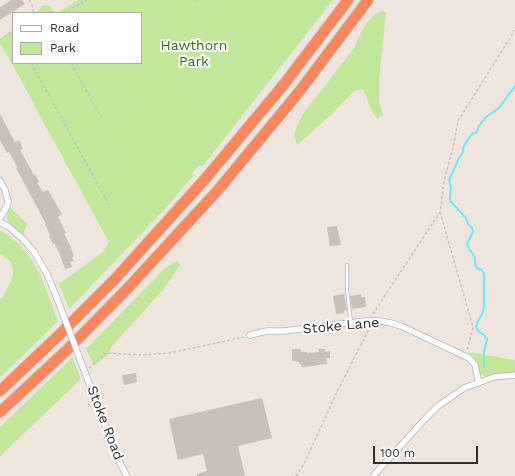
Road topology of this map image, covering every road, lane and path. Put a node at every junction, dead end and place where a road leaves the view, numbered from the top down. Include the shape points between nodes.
1 (29, 0) edge
2 (86, 0) edge
3 (194, 0) edge
4 (198, 0) edge
5 (348, 0) edge
6 (368, 0) edge
7 (34, 12) edge
8 (65, 12) edge
9 (515, 30) edge
10 (12, 31) edge
11 (0, 40) edge
12 (31, 64) edge
13 (72, 64) edge
14 (102, 119) dead end
15 (0, 181) edge
16 (111, 208) dead end
17 (440, 212) junction
18 (0, 218) edge
19 (0, 222) edge
20 (347, 265) dead end
21 (371, 321) junction
22 (351, 323) junction
23 (250, 335) joint
24 (466, 356) junction
25 (85, 371) junction
26 (515, 375) edge
27 (479, 383) junction
28 (0, 391) edge
29 (0, 412) edge
30 (127, 476) edge
31 (296, 476) edge
32 (373, 476) edge

1 - 7 path
2 - 8 path
3 - 4 path
5 - 28 highway via 285,83 206,178 115,280
6 - 29 highway via 299,92 218,190 127,290
9 - 17 path via 458,121 454,148 444,181
10 - 11 path
12 - 16 path
13 - 14 path
15 - 18 street via 8,201
17 - 21 path via 371,317
17 - 24 path via 473,327
19 - 25 street, Stoke Road, bridge via 23,239 47,274
20 - 22 lane
21 - 22 street, Stoke Lane
21 - 24 street, Stoke Lane via 401,326
21 - 31 path
22 - 23 street, Stoke Lane
23 - 25 path via 170,353 106,353
24 - 27 street via 475,364
25 - 30 street, Stoke Road
26 - 27 street via 494,377
27 - 32 street via 464,388 438,406

